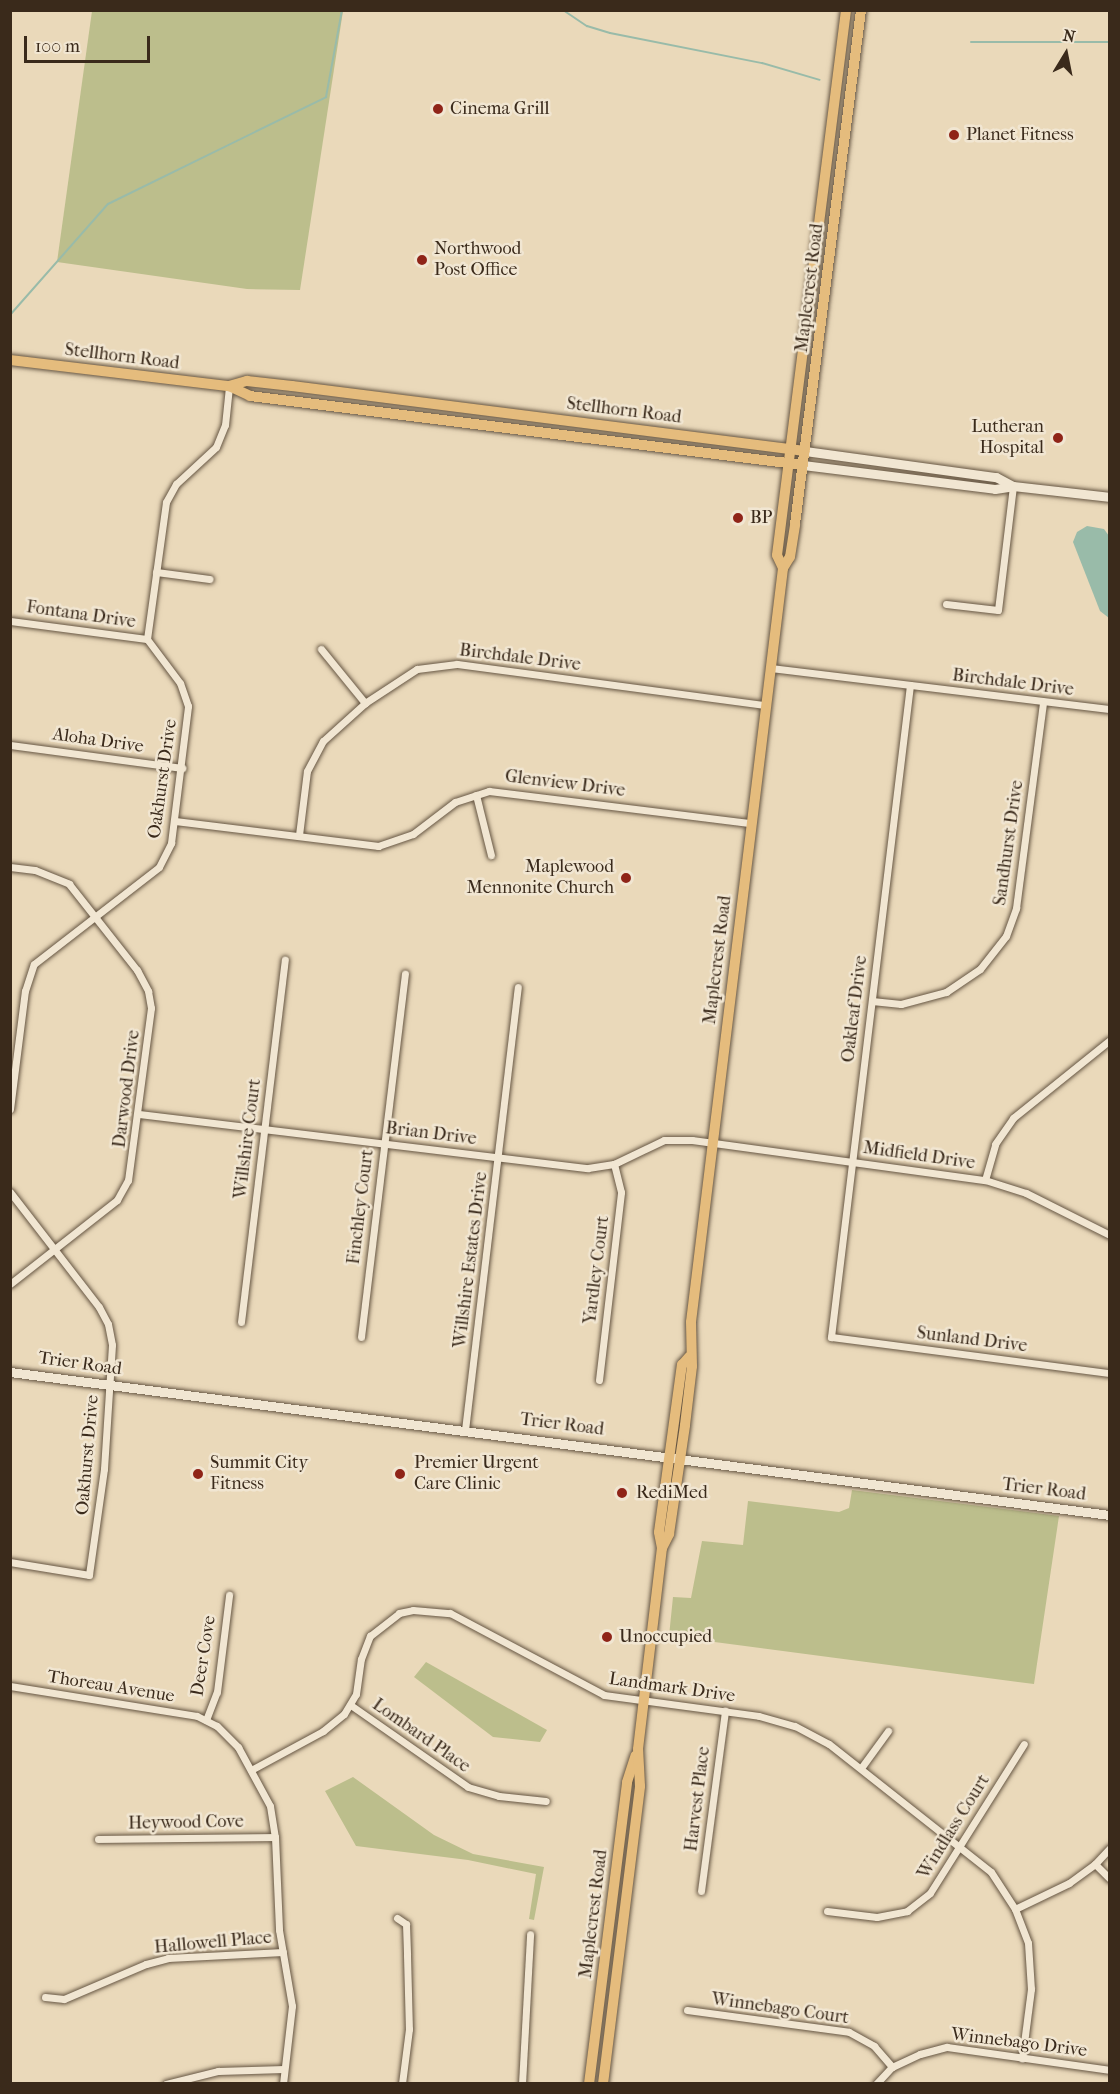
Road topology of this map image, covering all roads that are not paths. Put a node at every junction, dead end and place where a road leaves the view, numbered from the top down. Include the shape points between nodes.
1 (846, 10) edge
2 (861, 10) edge
3 (10, 360) edge
4 (229, 386) junction
5 (790, 448) junction
6 (805, 451) junction
7 (789, 463) junction
8 (803, 465) junction
9 (1013, 486) junction
10 (1110, 497) edge
11 (783, 567) junction
12 (156, 572) junction
13 (210, 579) dead end
14 (946, 604) dead end
15 (10, 621) edge
16 (147, 639) junction
17 (321, 650) dead end
18 (770, 669) junction
19 (910, 686) junction
20 (1043, 702) junction
21 (365, 703) junction
22 (765, 705) junction
23 (1110, 709) edge
24 (10, 745) edge
25 (182, 768) junction
26 (476, 795) junction
27 (175, 821) junction
28 (751, 823) junction
29 (299, 836) junction
30 (491, 855) dead end
31 (10, 867) edge
32 (94, 916) junction
33 (285, 960) dead end
34 (405, 974) dead end
35 (519, 987) dead end
36 (872, 1001) junction
37 (1109, 1041) edge
38 (13, 1072) edge
39 (10, 1109) edge
40 (139, 1114) junction
41 (264, 1129) junction
42 (384, 1143) junction
43 (714, 1143) junction
44 (498, 1157) junction
45 (851, 1162) junction
46 (614, 1164) junction
47 (985, 1180) junction
48 (10, 1192) edge
49 (1110, 1235) edge
50 (55, 1251) junction
51 (10, 1284) edge
52 (241, 1322) dead end
53 (361, 1336) dead end
54 (831, 1336) joint
55 (689, 1357) junction
56 (10, 1372) edge
57 (1110, 1373) edge
58 (598, 1380) dead end
59 (110, 1385) junction
60 (465, 1430) junction
61 (668, 1456) junction
62 (681, 1458) junction
63 (1110, 1515) edge
64 (662, 1548) junction
65 (10, 1563) edge
66 (229, 1595) dead end
67 (10, 1686) edge
68 (644, 1701) junction
69 (352, 1706) junction
70 (725, 1711) junction
71 (206, 1720) junction
72 (888, 1731) dead end
73 (1024, 1744) dead end
74 (638, 1749) junction
75 (861, 1768) junction
76 (251, 1770) junction
77 (546, 1801) dead end
78 (275, 1837) junction
79 (98, 1839) dead end
80 (960, 1846) junction
81 (1110, 1848) edge
82 (1095, 1864) junction
83 (1110, 1879) edge
84 (702, 1891) dead end
85 (1015, 1909) junction
86 (826, 1911) dead end
87 (396, 1918) dead end
88 (530, 1934) dead end
89 (283, 1952) junction
90 (45, 1997) dead end
91 (687, 2010) dead end
92 (1022, 2058) junction
93 (892, 2067) junction
94 (284, 2069) junction
95 (1110, 2070) edge
96 (166, 2084) edge
97 (283, 2084) edge
98 (402, 2084) edge
99 (522, 2084) edge
100 (589, 2084) edge
101 (603, 2084) edge
102 (876, 2084) edge

1 - 5 main road, Maplecrest Road
2 - 6 main road, Maplecrest Road
3 - 4 main road, Stellhorn Road
4 - 5 main road, Stellhorn Road via 247,381 303,387
4 - 7 main road, Stellhorn Road via 250,396
4 - 12 street via 225,425 216,447 169,493
5 - 6 main road, Stellhorn Road
5 - 7 main road, Maplecrest Road
6 - 8 main road, Maplecrest Road
6 - 9 street, Stellhorn Road via 996,477
7 - 8 main road, Stellhorn Road
7 - 11 main road, Maplecrest Road via 777,555
8 - 9 street, Stellhorn Road via 995,489
8 - 11 main road, Maplecrest Road via 790,557
9 - 10 street, Stellhorn Road
9 - 14 street via 998,610
11 - 18 main road, Maplecrest Road
12 - 13 street
12 - 16 street
15 - 16 street, Fontana Drive
16 - 25 street, Oakhurst Drive via 185,693 188,721
17 - 21 street
18 - 19 street, Birchdale Drive
18 - 22 main road, Maplecrest Road
19 - 20 street, Birchdale Drive
19 - 36 street, Oakleaf Drive
20 - 23 street, Birchdale Drive
20 - 36 street, Sandhurst Drive via 1016,908 1005,936 980,969 946,992 901,1004
21 - 22 street, Birchdale Drive via 403,675 436,664 457,664
21 - 29 street, Birchdale Drive via 314,754 307,771
22 - 28 main road, Maplecrest Road
24 - 25 street, Aloha Drive
25 - 27 street, Oakhurst Drive
26 - 28 street, Glenview Drive via 489,791 522,793
26 - 29 street, Glenview Drive via 455,802 397,841 360,845
26 - 30 street
27 - 29 street, Glenview Drive
27 - 32 street, Oakhurst Drive via 171,843 159,867
28 - 43 main road, Maplecrest Road
31 - 32 street, Darwood Drive via 35,870 69,884
32 - 38 street, Oakhurst Drive via 38,960 29,974
32 - 40 street, Darwood Drive via 137,970 150,998
33 - 41 street, Willshire Court
34 - 42 street, Finchley Court
35 - 44 street, Willshire Estates Drive
36 - 45 street, Oakleaf Drive
37 - 47 street via 1011,1120 995,1144
38 - 39 street, Oakhurst Drive
40 - 41 street, Brian Drive
40 - 50 street, Darwood Drive via 132,1169 122,1192
41 - 42 street, Brian Drive
41 - 52 street, Willshire Court
42 - 44 street, Brian Drive
42 - 53 street, Finchley Court
43 - 45 street, Midfield Drive
43 - 46 street, Brian Drive via 664,1140
43 - 55 main road, Maplecrest Road
44 - 46 street, Brian Drive via 588,1168
44 - 60 street, Willshire Estates Drive
45 - 47 street, Midfield Drive
45 - 54 street, Oakleaf Drive
46 - 58 street, Yardley Court via 621,1192
47 - 49 street, Midfield Drive via 1026,1193
48 - 50 street, Oakhurst Drive
50 - 51 street, Darwood Drive
50 - 59 street, Oakhurst Drive via 108,1324 112,1345
54 - 57 street, Sunland Drive
55 - 61 main road, Maplecrest Road via 682,1365
55 - 62 main road, Maplecrest Road via 692,1366
56 - 59 street, Trier Road
59 - 60 street, Trier Road
59 - 65 street, Oakhurst Drive via 104,1469 89,1575
60 - 61 street, Trier Road
61 - 62 street, Trier Road
61 - 64 main road, Maplecrest Road via 659,1532
62 - 63 street, Trier Road
62 - 64 main road, Maplecrest Road via 669,1534
64 - 68 main road, Maplecrest Road
66 - 71 street, Deer Cove via 217,1692
67 - 71 street, Thoreau Avenue
68 - 69 street, Landmark Drive via 590,1690 450,1613 429,1609 399,1613 374,1631 363,1649
68 - 70 street, Landmark Drive
68 - 74 main road, Maplecrest Road
69 - 76 street via 323,1731
69 - 77 street, Lombard Place via 468,1787 491,1795
70 - 75 street, Landmark Drive via 795,1726 829,1744
70 - 84 street, Harvest Place
71 - 76 street via 227,1734
72 - 75 street
73 - 80 street, Windlass Court
74 - 100 main road, Maplecrest Road via 627,1782
74 - 101 main road, Maplecrest Road via 640,1786
75 - 80 street, Landmark Drive
76 - 78 street via 270,1806
78 - 79 street, Heywood Cove
78 - 89 street
80 - 85 street, Landmark Drive via 991,1872
80 - 86 street, Windlass Court via 930,1893 908,1911 877,1917
81 - 82 street
82 - 83 street
82 - 85 street via 1069,1883
85 - 92 street, Landmark Drive via 1028,1943 1031,1989
87 - 98 street via 406,1924 409,2029
88 - 99 street
89 - 90 street, Hallowell Place via 168,1958 64,1999
89 - 94 street via 292,2006
91 - 93 street, Winnebago Court via 849,2032 874,2046
92 - 93 street, Winnebago Drive via 947,2047
92 - 95 street, Winnebago Drive
93 - 102 street
94 - 96 street via 218,2071
94 - 97 street

